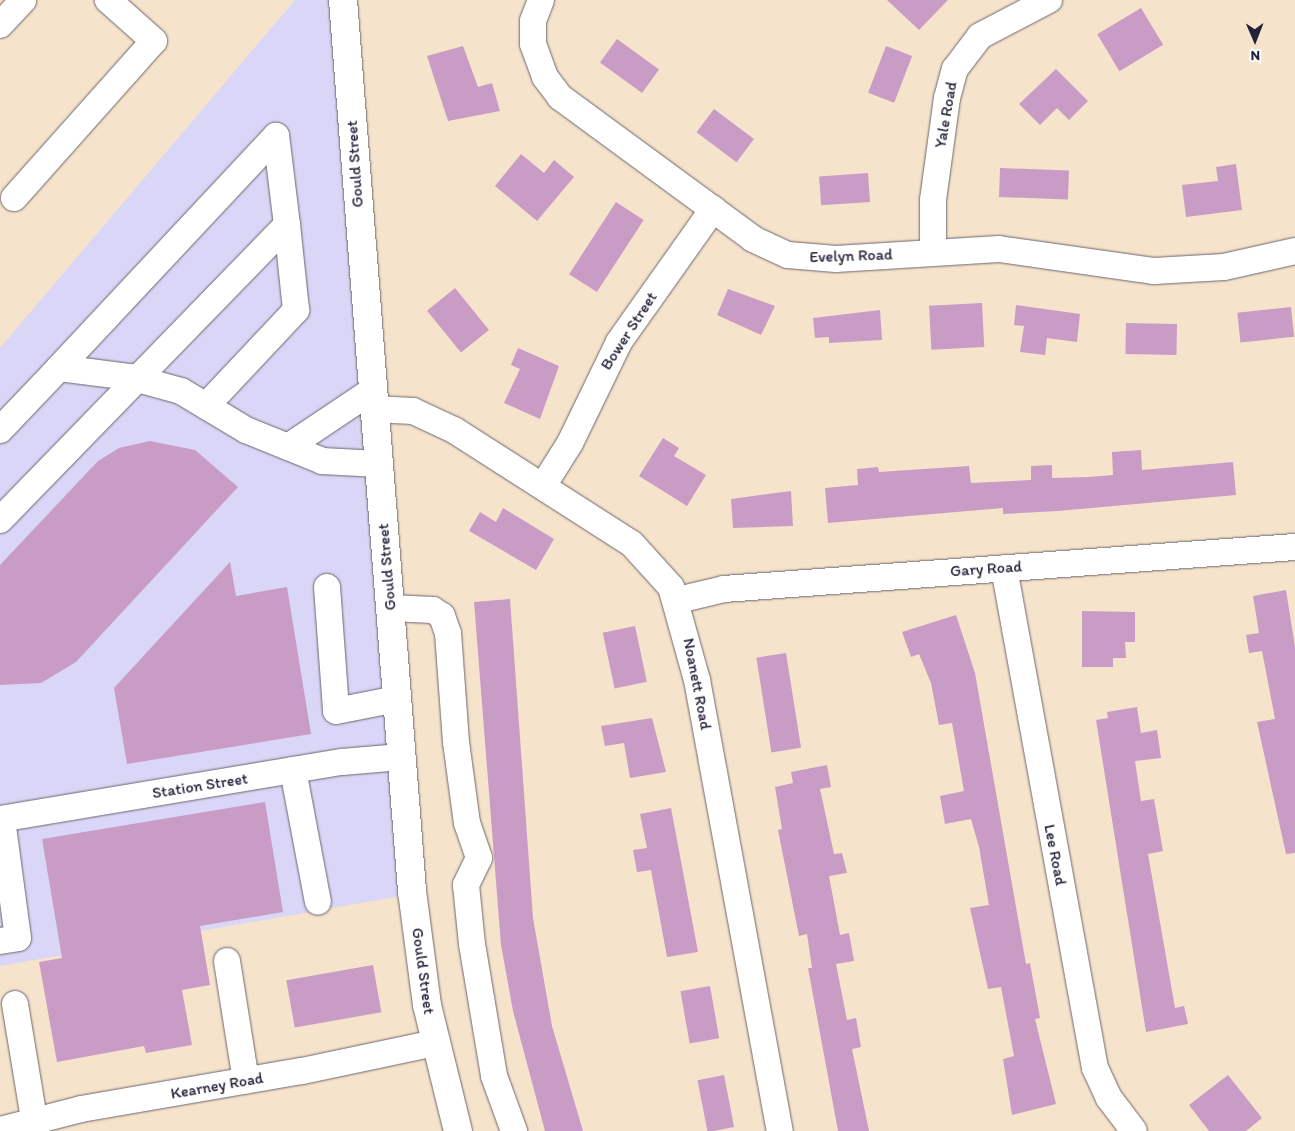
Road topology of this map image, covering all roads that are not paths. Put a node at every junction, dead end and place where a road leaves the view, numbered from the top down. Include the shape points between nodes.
1 (23, 0) edge
2 (108, 0) edge
3 (343, 0) edge
4 (541, 0) edge
5 (1049, 0) edge
6 (0, 25) edge
7 (5, 199) edge
8 (713, 209) junction
9 (287, 225) junction
10 (934, 251) junction
11 (1295, 251) edge
12 (59, 368) junction
13 (141, 380) junction
14 (373, 399) junction
15 (206, 406) junction
16 (0, 430) edge
17 (288, 447) junction
18 (379, 464) junction
19 (543, 486) junction
20 (0, 520) edge
21 (1295, 547) edge
22 (1004, 568) junction
23 (327, 587) dead end
24 (678, 600) junction
25 (391, 608) junction
26 (398, 699) junction
27 (402, 757) junction
28 (293, 770) junction
29 (1, 819) edge
30 (318, 902) dead end
31 (0, 942) edge
32 (227, 962) dead end
33 (15, 1004) dead end
34 (435, 1043) junction
35 (246, 1081) junction
36 (35, 1126) edge
37 (0, 1130) edge
38 (458, 1131) edge
39 (514, 1131) edge
40 (780, 1131) edge
41 (1134, 1131) edge

1 - 6 street
2 - 7 street via 154,41
3 - 14 main road, Gould Street
4 - 8 street, Evelyn Road via 533,21 532,39 552,88
5 - 10 street, Yale Road via 980,36 955,68 947,98 933,200
8 - 10 street, Evelyn Road via 764,246 799,257 836,259
8 - 19 street, Bower Street via 615,348 577,429
9 - 12 street via 276,136
9 - 13 street
9 - 15 street via 296,310
10 - 11 street, Evelyn Road via 998,249 1154,271 1224,267
12 - 13 street
12 - 16 street
13 - 15 street via 181,391
13 - 20 street
14 - 17 street
14 - 18 main road, Gould Street
14 - 19 street, Noanett Road via 426,415
15 - 17 street via 246,430
17 - 18 street via 322,461
18 - 25 main road, Gould Street
19 - 24 street, Noanett Road via 632,544 655,564
21 - 22 street, Gary Road
22 - 24 street, Gary Road via 724,589
22 - 41 street, Lee Road via 1095,1068 1109,1098
23 - 26 street via 336,711
24 - 40 street, Noanett Road via 699,690
25 - 26 main road, Gould Street
25 - 39 street via 433,610 442,616 448,633 459,760 469,831 479,858 466,885 472,944 492,1068
26 - 27 main road, Gould Street
27 - 28 street, Station Street
27 - 34 main road, Gould Street via 412,891
28 - 29 street, Station Street
28 - 30 street
29 - 31 street via 18,938
32 - 35 street
33 - 36 street
34 - 35 street, Kearney Road
34 - 38 main road, Gould Street
35 - 36 street, Kearney Road
36 - 37 street, Kearney Road

